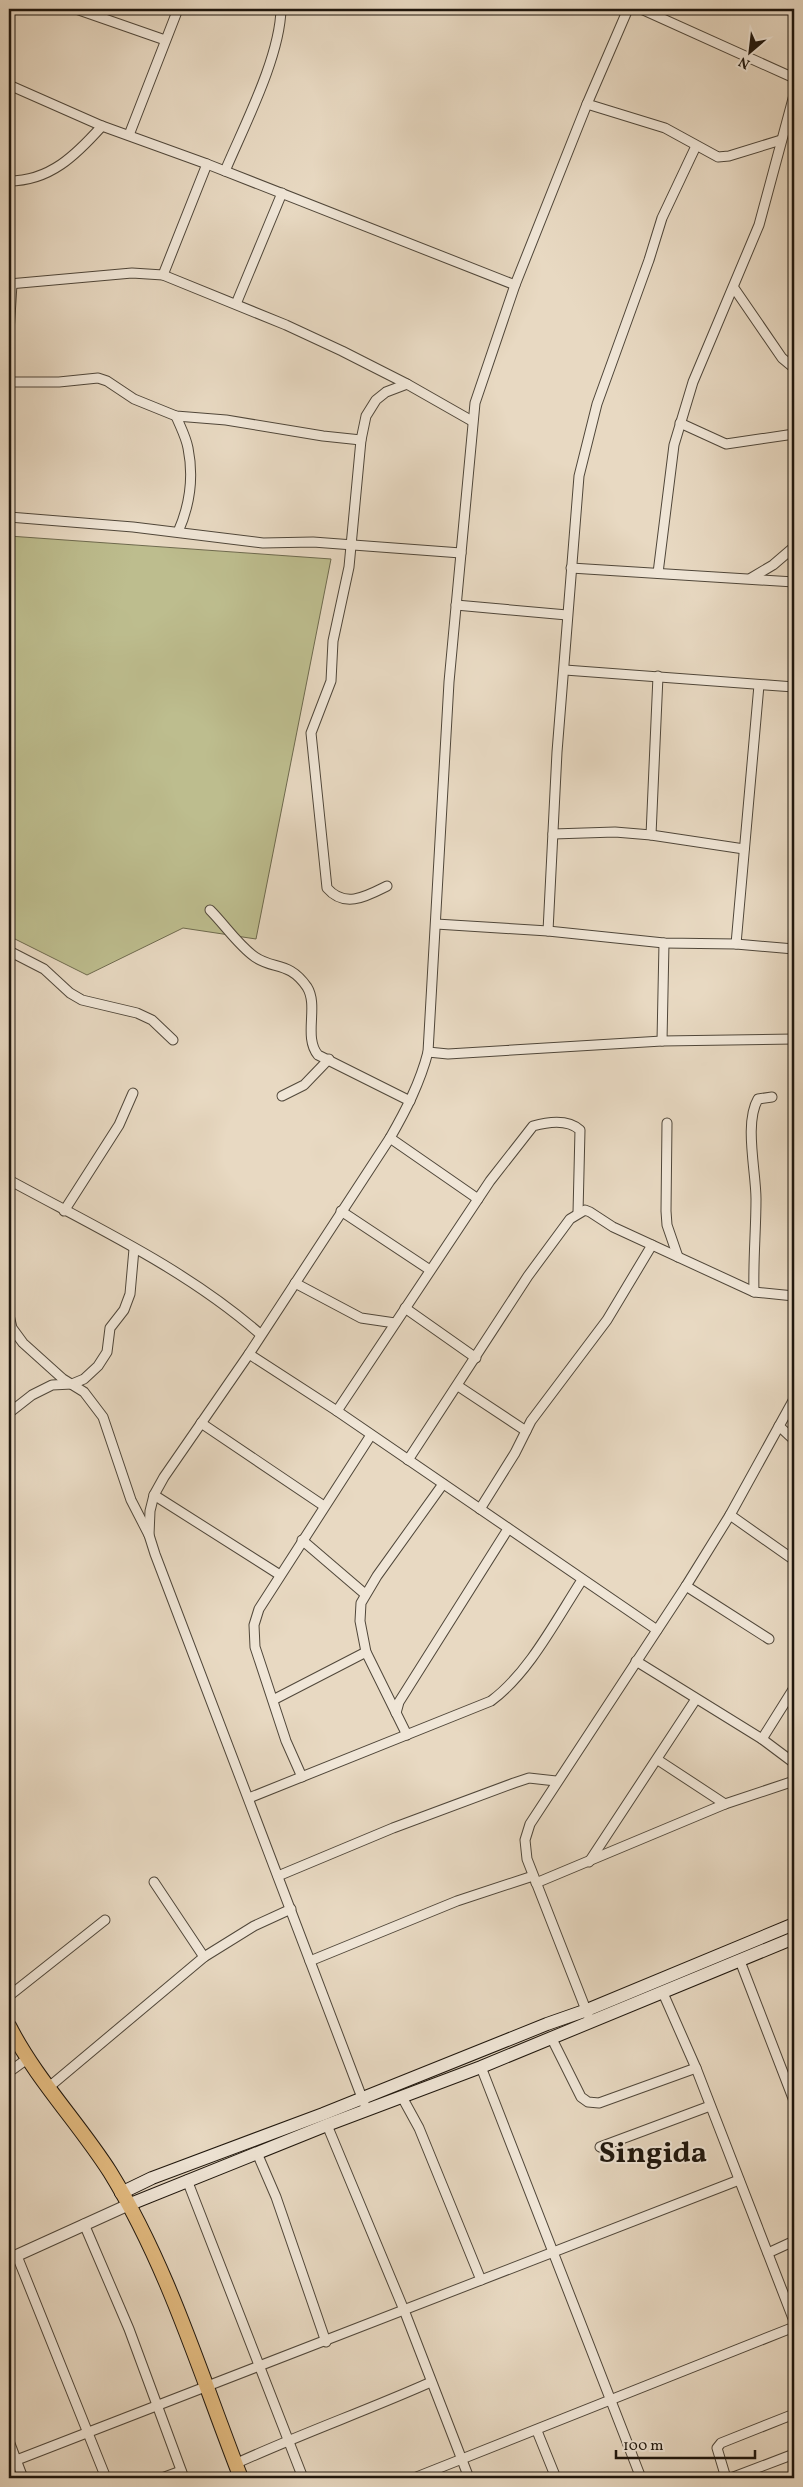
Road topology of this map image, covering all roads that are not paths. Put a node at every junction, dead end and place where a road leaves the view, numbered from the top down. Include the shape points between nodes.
1 (76, 9) edge
2 (178, 9) edge
3 (281, 9) edge
4 (628, 9) edge
5 (641, 9) edge
6 (165, 40) junction
7 (794, 78) edge
8 (9, 85) edge
9 (794, 95) edge
10 (587, 104) junction
11 (102, 126) junction
12 (129, 135) junction
13 (781, 140) junction
14 (696, 146) junction
15 (207, 164) junction
16 (225, 171) junction
17 (9, 181) edge
18 (282, 193) junction
19 (163, 275) junction
20 (11, 284) edge
21 (515, 286) junction
22 (734, 288) junction
23 (236, 304) junction
24 (9, 333) edge
25 (794, 368) edge
26 (9, 382) edge
27 (407, 384) junction
28 (176, 416) junction
29 (472, 421) junction
30 (680, 423) junction
31 (794, 434) edge
32 (361, 440) junction
33 (9, 517) edge
34 (178, 532) junction
35 (351, 544) junction
36 (794, 547) edge
37 (461, 553) junction
38 (571, 568) junction
39 (658, 573) junction
40 (751, 578) junction
41 (794, 582) edge
42 (456, 606) junction
43 (567, 615) junction
44 (565, 670) junction
45 (658, 676) junction
46 (759, 685) junction
47 (794, 687) edge
48 (553, 834) junction
49 (651, 835) junction
50 (744, 849) junction
51 (387, 886) dead end
52 (210, 910) dead end
53 (436, 924) junction
54 (548, 931) junction
55 (664, 942) junction
56 (736, 944) junction
57 (794, 949) edge
58 (9, 951) edge
59 (794, 1039) edge
60 (173, 1040) dead end
61 (662, 1041) junction
62 (428, 1052) junction
63 (329, 1059) junction
64 (133, 1093) dead end
65 (282, 1096) dead end
66 (772, 1097) dead end
67 (410, 1102) junction
68 (667, 1122) dead end
69 (390, 1138) junction
70 (9, 1180) edge
71 (478, 1199) junction
72 (64, 1211) junction
73 (341, 1211) junction
74 (578, 1213) junction
75 (652, 1245) junction
76 (134, 1249) junction
77 (678, 1257) junction
78 (430, 1270) junction
79 (295, 1283) junction
80 (754, 1292) junction
81 (794, 1296) edge
82 (405, 1308) junction
83 (9, 1315) edge
84 (396, 1323) junction
85 (260, 1334) junction
86 (249, 1354) junction
87 (476, 1358) junction
88 (72, 1384) junction
89 (458, 1386) junction
90 (794, 1400) edge
91 (337, 1411) junction
92 (9, 1413) edge
93 (201, 1423) junction
94 (779, 1426) junction
95 (526, 1431) junction
96 (371, 1435) junction
97 (794, 1440) edge
98 (408, 1460) junction
99 (443, 1484) junction
100 (154, 1495) junction
101 (324, 1506) junction
102 (480, 1509) junction
103 (730, 1515) junction
104 (508, 1529) junction
105 (149, 1535) junction
106 (302, 1540) junction
107 (794, 1560) edge
108 (280, 1575) junction
109 (582, 1580) junction
110 (686, 1586) junction
111 (365, 1594) junction
112 (657, 1630) junction
113 (769, 1639) dead end
114 (366, 1652) junction
115 (636, 1661) junction
116 (794, 1688) edge
117 (696, 1699) junction
118 (273, 1700) junction
119 (396, 1713) junction
120 (407, 1735) junction
121 (762, 1739) junction
122 (658, 1760) junction
123 (794, 1763) edge
124 (302, 1776) junction
125 (556, 1781) junction
126 (794, 1781) edge
127 (249, 1798) junction
128 (725, 1804) junction
129 (590, 1862) junction
130 (278, 1876) junction
131 (535, 1879) junction
132 (154, 1882) dead end
133 (291, 1909) junction
134 (105, 1920) dead end
135 (794, 1924) edge
136 (794, 1938) edge
137 (204, 1957) junction
138 (310, 1961) junction
139 (740, 1961) junction
140 (663, 1993) junction
141 (9, 1996) edge
142 (589, 2016) junction
143 (9, 2026) edge
144 (9, 2035) edge
145 (552, 2038) junction
146 (19, 2045) junction
147 (27, 2059) junction
148 (480, 2067) junction
149 (696, 2068) junction
150 (9, 2072) edge
151 (49, 2087) junction
152 (362, 2097) junction
153 (402, 2097) junction
154 (794, 2101) edge
155 (710, 2106) junction
156 (366, 2110) junction
157 (327, 2125) junction
158 (600, 2147) dead end
159 (257, 2153) junction
160 (187, 2180) junction
161 (740, 2180) junction
162 (124, 2199) junction
163 (84, 2224) junction
164 (794, 2241) edge
165 (551, 2252) junction
166 (768, 2253) junction
167 (13, 2258) edge
168 (481, 2280) junction
169 (404, 2310) junction
170 (794, 2321) edge
171 (794, 2327) edge
172 (326, 2342) junction
173 (262, 2367) junction
174 (431, 2382) junction
175 (206, 2388) junction
176 (610, 2402) junction
177 (158, 2404) junction
178 (794, 2414) edge
179 (88, 2431) junction
180 (537, 2431) junction
181 (9, 2440) edge
182 (287, 2440) junction
183 (794, 2454) edge
184 (462, 2458) junction
185 (12, 2461) edge
186 (235, 2464) junction
187 (182, 2475) edge
188 (23, 2478) edge
189 (106, 2478) edge
190 (162, 2478) edge
191 (241, 2478) edge
192 (303, 2478) edge
193 (414, 2478) edge
194 (469, 2478) edge
195 (556, 2478) edge
196 (641, 2478) edge
197 (726, 2478) edge
198 (731, 2478) edge

1 - 6 street
2 - 6 street
3 - 16 street via 281,22 266,71
4 - 10 street
5 - 7 street
6 - 12 street
8 - 11 street
9 - 13 street
10 - 14 street via 651,122
10 - 21 street
11 - 12 street
11 - 17 street via 62,166 24,181
12 - 15 street
13 - 14 street via 723,157
13 - 22 street via 765,207
14 - 38 street via 662,218 597,404 579,476
15 - 16 street
15 - 19 street
16 - 18 street
18 - 21 street
18 - 23 street
19 - 20 street via 132,273
19 - 23 street
20 - 24 street
21 - 29 street
22 - 25 street via 782,358
22 - 30 street via 693,382
23 - 27 street
26 - 28 street via 98,378 134,399
27 - 29 street
27 - 32 street via 386,392 376,400 366,416
28 - 32 street
28 - 34 street via 188,448 191,483 189,502
29 - 37 street
30 - 31 street via 726,444
30 - 39 street via 670,463
32 - 35 street
33 - 34 street
34 - 35 street via 263,543
35 - 37 street
35 - 51 street via 333,640 331,681 311,732 326,882 332,894 342,900 354,900
36 - 40 street
37 - 42 street
38 - 39 street
38 - 43 street
39 - 40 street
40 - 41 street
42 - 43 street
42 - 53 street
43 - 44 street
44 - 45 street
44 - 48 street
45 - 46 street
45 - 49 street
46 - 47 street
46 - 50 street
48 - 49 street via 615,832
48 - 54 street
49 - 50 street
50 - 56 street
52 - 63 street via 257,958 284,966 308,988 316,1052
53 - 54 street
53 - 62 street
54 - 55 street
55 - 56 street
55 - 61 street
56 - 57 street
58 - 60 street via 44,969 82,1000 137,1013 152,1020
59 - 61 street
61 - 62 street via 448,1054
62 - 67 street
63 - 65 street via 304,1085
63 - 67 street
64 - 72 street via 119,1125
66 - 80 street via 758,1099 752,1116 756,1199
67 - 69 street
68 - 77 street via 667,1225
69 - 71 street
69 - 73 street
70 - 72 street
71 - 74 street via 533,1126 554,1122 569,1124 577,1127 582,1135
71 - 78 street
72 - 76 street
73 - 78 street
73 - 79 street
74 - 75 street via 590,1212
74 - 87 street via 538,1262
75 - 77 street
75 - 95 street via 608,1320 544,1402
76 - 85 street via 216,1298
76 - 88 street via 130,1294 124,1310 110,1328 107,1352 93,1371
77 - 80 street
78 - 82 street
79 - 84 street via 361,1318
79 - 85 street
80 - 81 street
82 - 84 street
82 - 87 street
83 - 88 street via 12,1328 23,1343
84 - 91 street
85 - 86 street
86 - 91 street
86 - 93 street
87 - 89 street
88 - 92 street via 52,1385 32,1395
88 - 105 street via 88,1396 103,1417 131,1500
89 - 95 street
89 - 98 street
90 - 94 street
91 - 96 street
93 - 100 street
93 - 101 street
94 - 97 street
94 - 103 street
95 - 102 street
96 - 98 street
96 - 101 street
98 - 99 street
99 - 102 street
99 - 111 street
100 - 105 street
100 - 108 street
101 - 106 street
102 - 104 street
103 - 107 street
103 - 110 street
104 - 109 street
104 - 119 street via 399,1702
105 - 127 street
106 - 108 street
106 - 111 street
108 - 118 street via 259,1609 254,1630 255,1647
109 - 112 street
109 - 120 street via 505,1691 491,1701
110 - 112 street
110 - 113 street
111 - 114 street via 360,1621
112 - 115 street
114 - 118 street
114 - 119 street
115 - 117 street
115 - 125 street
116 - 121 street
117 - 121 street
117 - 122 street
118 - 124 street
119 - 120 street
120 - 124 street
121 - 123 street
122 - 128 street
122 - 129 street
124 - 127 street
125 - 130 street via 529,1778 514,1782
125 - 131 street via 530,1824 525,1840 527,1859
126 - 128 street
127 - 130 street
128 - 129 street
129 - 131 street
130 - 133 street
131 - 138 street via 457,1902
131 - 142 street
132 - 137 street
133 - 137 street via 254,1926
133 - 138 street
134 - 141 street
135 - 142 main road
136 - 139 main road
137 - 151 street
138 - 152 street
139 - 140 main road
139 - 154 street
140 - 142 main road
140 - 149 street
142 - 145 main road
142 - 152 main road
143 - 146 highway
144 - 146 highway
145 - 148 main road
145 - 149 street via 580,2097 592,2103
146 - 147 highway
147 - 150 street
147 - 151 highway
148 - 153 main road
148 - 165 street
149 - 155 street
151 - 162 highway via 110,2172
152 - 156 street
152 - 162 main road via 152,2178
153 - 156 main road
153 - 168 street via 419,2128
155 - 158 street
155 - 161 street
156 - 157 main road
157 - 159 main road
157 - 169 street
159 - 160 main road
159 - 172 street via 276,2197
160 - 162 main road
160 - 173 street
161 - 165 street
161 - 166 street
162 - 163 street via 108,2213
162 - 175 highway via 150,2248
163 - 167 street
163 - 177 street
164 - 166 street
165 - 168 street
165 - 176 street
166 - 170 street
167 - 179 street
168 - 169 street
169 - 172 street
169 - 174 street
171 - 176 street
172 - 173 street
173 - 175 street
173 - 182 street
174 - 182 street
174 - 184 street
175 - 177 street
175 - 186 highway
176 - 180 street
176 - 196 street
177 - 179 street
177 - 187 street
178 - 197 street via 721,2443 716,2448 717,2456
179 - 185 street
179 - 189 street
180 - 184 street
180 - 195 street
181 - 185 street
182 - 186 street
182 - 192 street
183 - 198 street
184 - 193 street
184 - 194 street
185 - 188 street
186 - 191 highway
187 - 190 street

